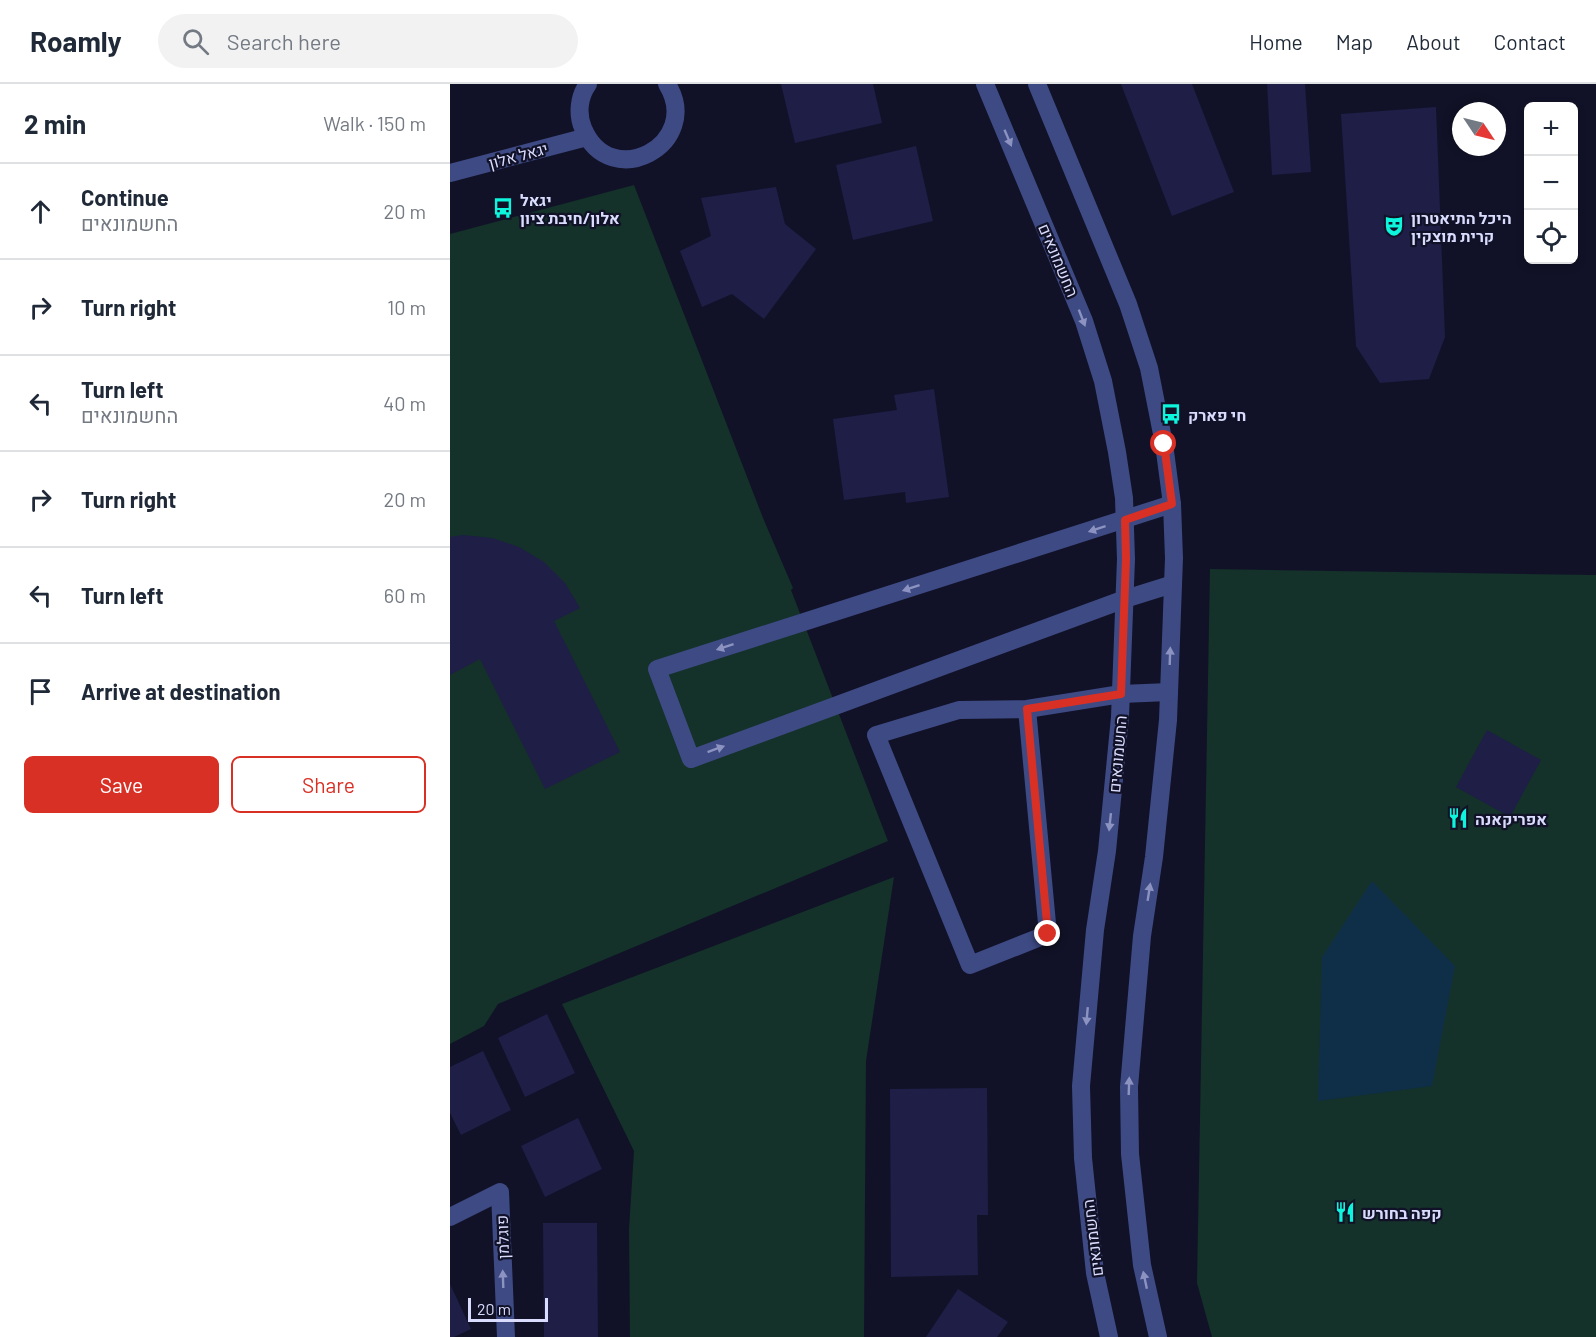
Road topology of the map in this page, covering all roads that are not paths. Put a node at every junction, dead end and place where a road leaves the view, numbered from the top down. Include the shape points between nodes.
1 (588, 84) edge
2 (667, 84) edge
3 (985, 84) edge
4 (1037, 84) edge
5 (587, 137) junction
6 (450, 173) edge
7 (1172, 504) junction
8 (1125, 520) junction
9 (1173, 584) junction
10 (1125, 599) junction
11 (1169, 692) junction
12 (1121, 694) junction
13 (1027, 709) junction
14 (450, 1216) edge
15 (506, 1337) edge
16 (1109, 1337) edge
17 (1158, 1337) edge

1 - 5 street via 579,106 580,123
2 - 5 street via 676,108 674,124 656,150 627,160 611,157
3 -> 8 street, החשמונאים via 1084,321 1103,381
4 - 7 street via 1128,304 1149,368
5 - 6 street, יגאל אלון
7 - 8 street
7 - 9 street
8 - 10 street, החשמונאים
8 -> 10 street via 657,669 691,759
9 - 10 street
11 -> 9 street
10 - 12 street, החשמונאים
11 - 12 street
17 -> 11 street via 1142,1265 1130,1154 1129,1088
12 - 13 street
12 -> 16 street, החשמונאים via 1081,1086 1083,1158 1095,1273
13 - 13 street via 959,710 876,735 970,965 1048,934
15 -> 14 street, פוגלמן via 500,1192

